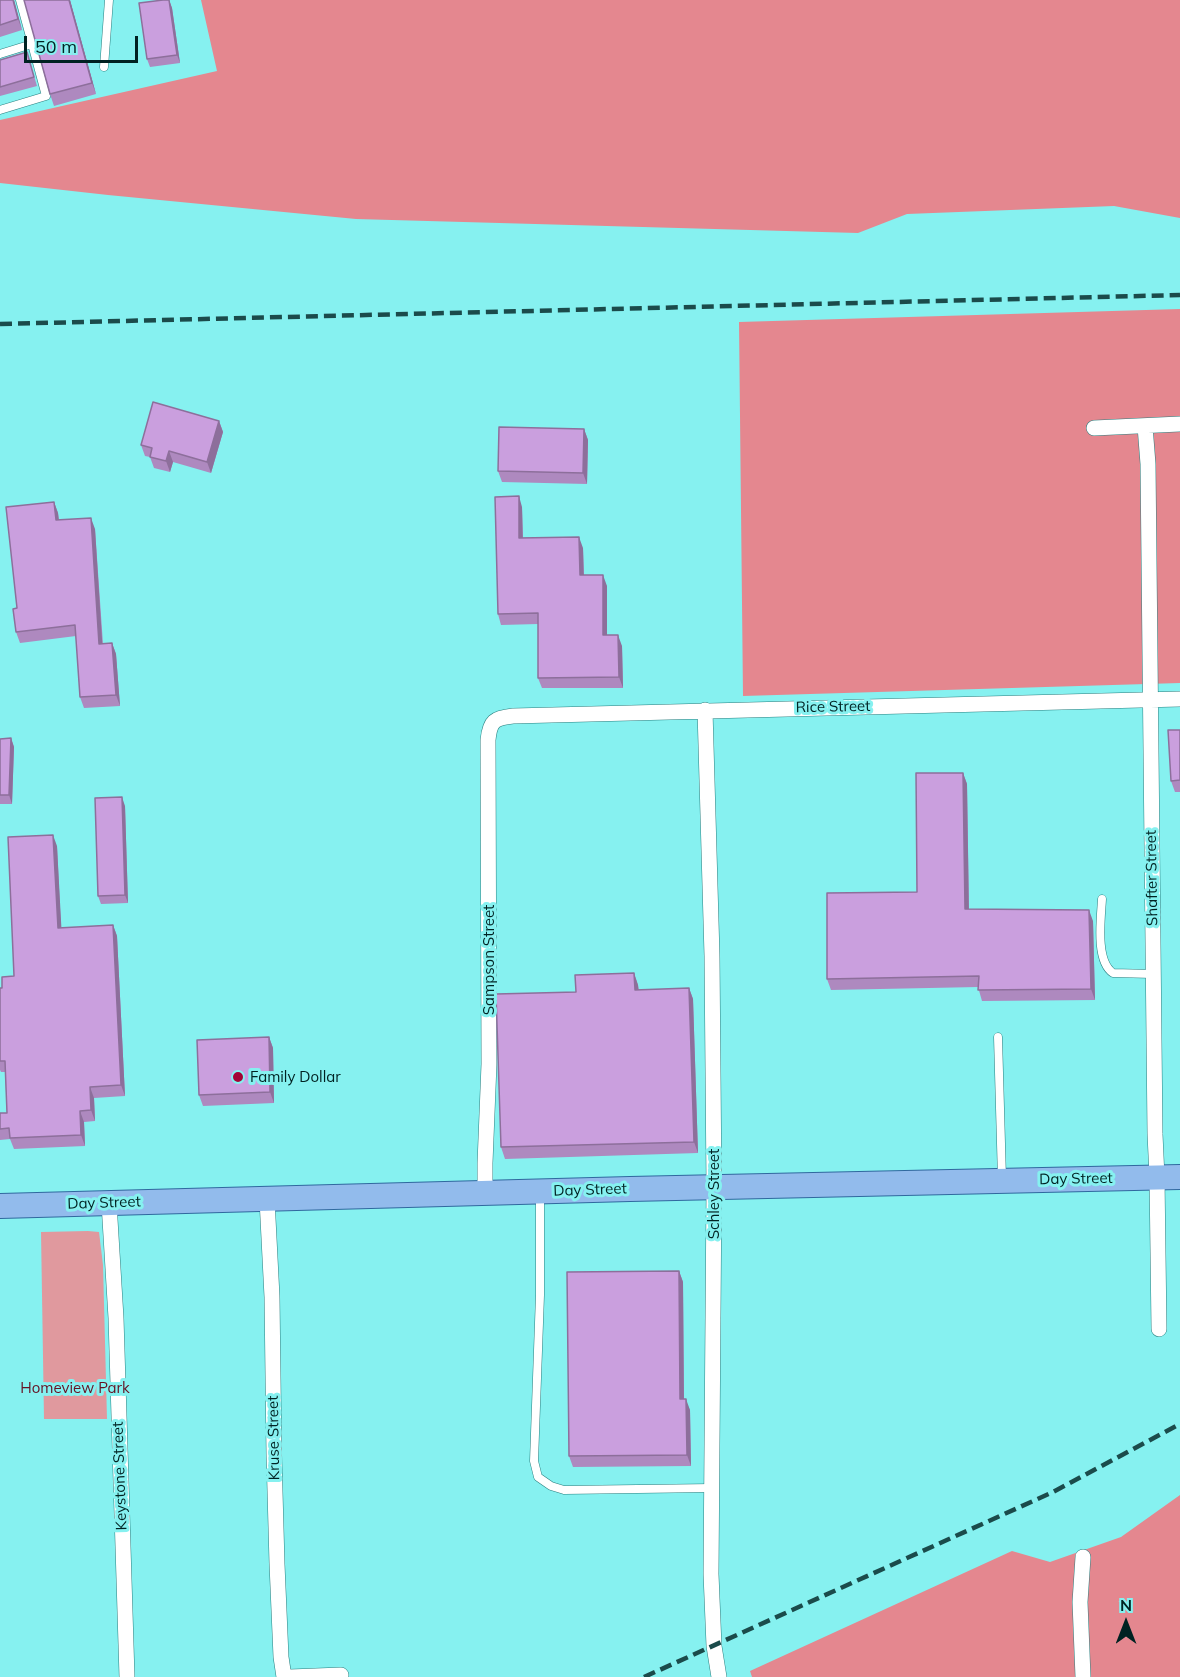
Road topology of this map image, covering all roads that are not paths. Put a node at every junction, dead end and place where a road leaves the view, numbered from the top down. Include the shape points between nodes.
1 (20, 0) edge
2 (109, 0) edge
3 (32, 44) junction
4 (0, 54) edge
5 (104, 67) dead end
6 (0, 110) edge
7 (1180, 424) edge
8 (1145, 426) junction
9 (1094, 428) dead end
10 (1180, 699) edge
11 (1150, 700) junction
12 (705, 710) junction
13 (490, 726) joint
14 (1102, 899) dead end
15 (1153, 974) junction
16 (998, 1037) dead end
17 (1169, 1177) edge
18 (1002, 1180) junction
19 (714, 1187) junction
20 (540, 1192) junction
21 (485, 1193) junction
22 (267, 1199) junction
23 (109, 1203) junction
24 (0, 1206) edge
25 (1159, 1329) dead end
26 (712, 1488) junction
27 (1083, 1557) dead end
28 (341, 1675) dead end
29 (127, 1677) edge
30 (284, 1677) edge
31 (290, 1677) edge
32 (719, 1677) edge
33 (1083, 1677) edge

1 - 3 lane
2 - 5 lane
3 - 4 lane
3 - 6 lane via 46,96
7 - 8 street
8 - 9 street
8 - 11 street, Shafter Street
10 - 11 street, Rice Street
11 - 12 street, Rice Street
11 - 15 street, Shafter Street
12 - 13 street, Rice Street via 499,717
12 - 19 street, Schley Street
13 - 21 street, Sampson Street
14 - 15 lane via 1100,950 1110,971
15 - 17 street, Shafter Street via 1155,1134
16 - 18 lane
17 - 18 main road, Day Street
17 - 25 street, Shafter Street
18 - 19 main road, Day Street
19 - 20 main road, Day Street
19 - 26 street, Schley Street
20 - 21 main road, Day Street
20 - 26 lane via 534,1461 538,1477 564,1490
21 - 22 main road, Day Street
22 - 23 main road, Day Street
22 - 30 street, Kruse Street
23 - 24 main road, Day Street
23 - 29 street, Keystone Street
26 - 32 street, Schley Street via 711,1574
27 - 33 street
28 - 31 street

